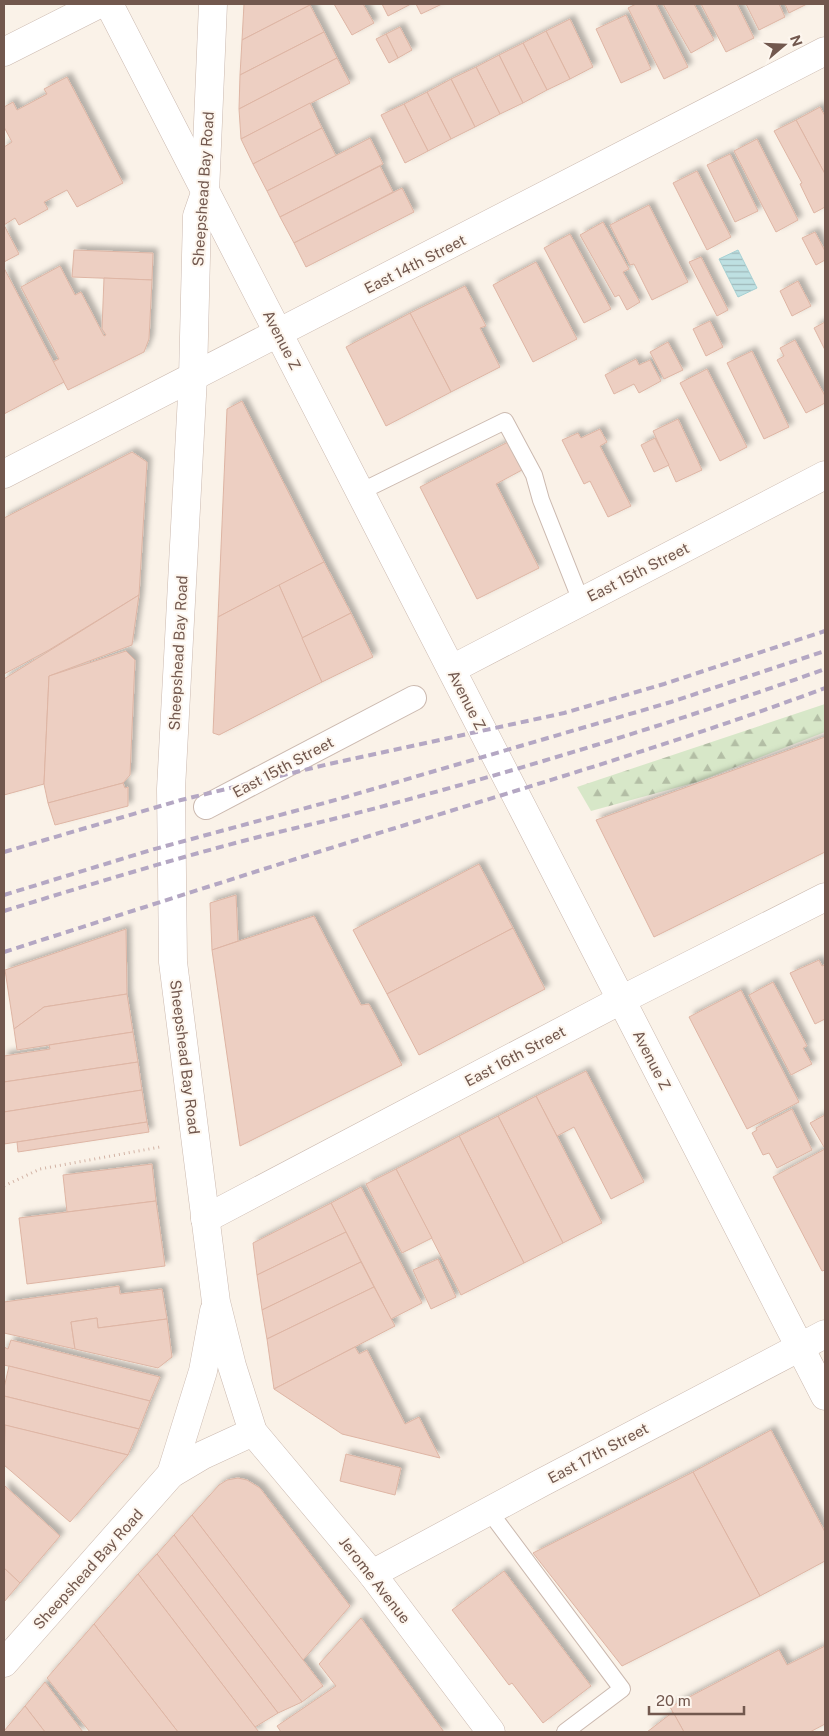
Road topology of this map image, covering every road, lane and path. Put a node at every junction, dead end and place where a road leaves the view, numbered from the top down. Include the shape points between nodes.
1 (99, 4) edge
2 (109, 4) edge
3 (213, 4) edge
4 (825, 51) edge
5 (4, 52) edge
6 (206, 192) junction
7 (279, 334) junction
8 (193, 377) junction
9 (4, 474) edge
10 (825, 475) edge
11 (360, 492) junction
12 (582, 601) junction
13 (452, 669) junction
14 (414, 698) dead end
15 (206, 807) dead end
16 (825, 897) edge
17 (621, 1000) junction
18 (160, 1148) dead end
19 (4, 1186) edge
20 (205, 1219) junction
21 (216, 1302) junction
22 (825, 1334) edge
23 (800, 1347) junction
24 (825, 1396) edge
25 (253, 1432) junction
26 (172, 1474) junction
27 (489, 1511) junction
28 (372, 1574) junction
29 (4, 1663) edge
30 (491, 1732) edge
31 (565, 1732) edge

1 - 5 street
2 - 6 street, Avenue Z
3 - 6 street, Sheepshead Bay Road
4 - 7 street, East 14th Street
6 - 7 street, Avenue Z
6 - 8 street, Sheepshead Bay Road via 197,216
7 - 8 street, East 14th Street
7 - 11 street, Avenue Z
8 - 9 street, East 14th Street
8 - 20 street, Sheepshead Bay Road via 171,789 173,962
10 - 12 street, East 15th Street
11 - 12 lane via 504,421 534,475
11 - 13 street, Avenue Z
12 - 13 street, East 15th Street
13 - 17 street, Avenue Z
14 - 15 street, East 15th Street
16 - 17 street, East 16th Street
17 - 20 street, East 16th Street
17 - 23 street, Avenue Z
18 - 19 path via 40,1169
20 - 21 street, Sheepshead Bay Road
21 - 25 street, Sheepshead Bay Road
21 - 26 street, Sheepshead Bay Road via 203,1371
22 - 23 street, East 17th Street
23 - 24 street, Avenue Z
23 - 27 street, East 17th Street
25 - 26 street, Sheepshead Bay Road via 203,1455
25 - 28 street, Jerome Avenue
26 - 29 street, Sheepshead Bay Road
27 - 28 street, East 17th Street
27 - 31 lane via 622,1689
28 - 30 street, Jerome Avenue

